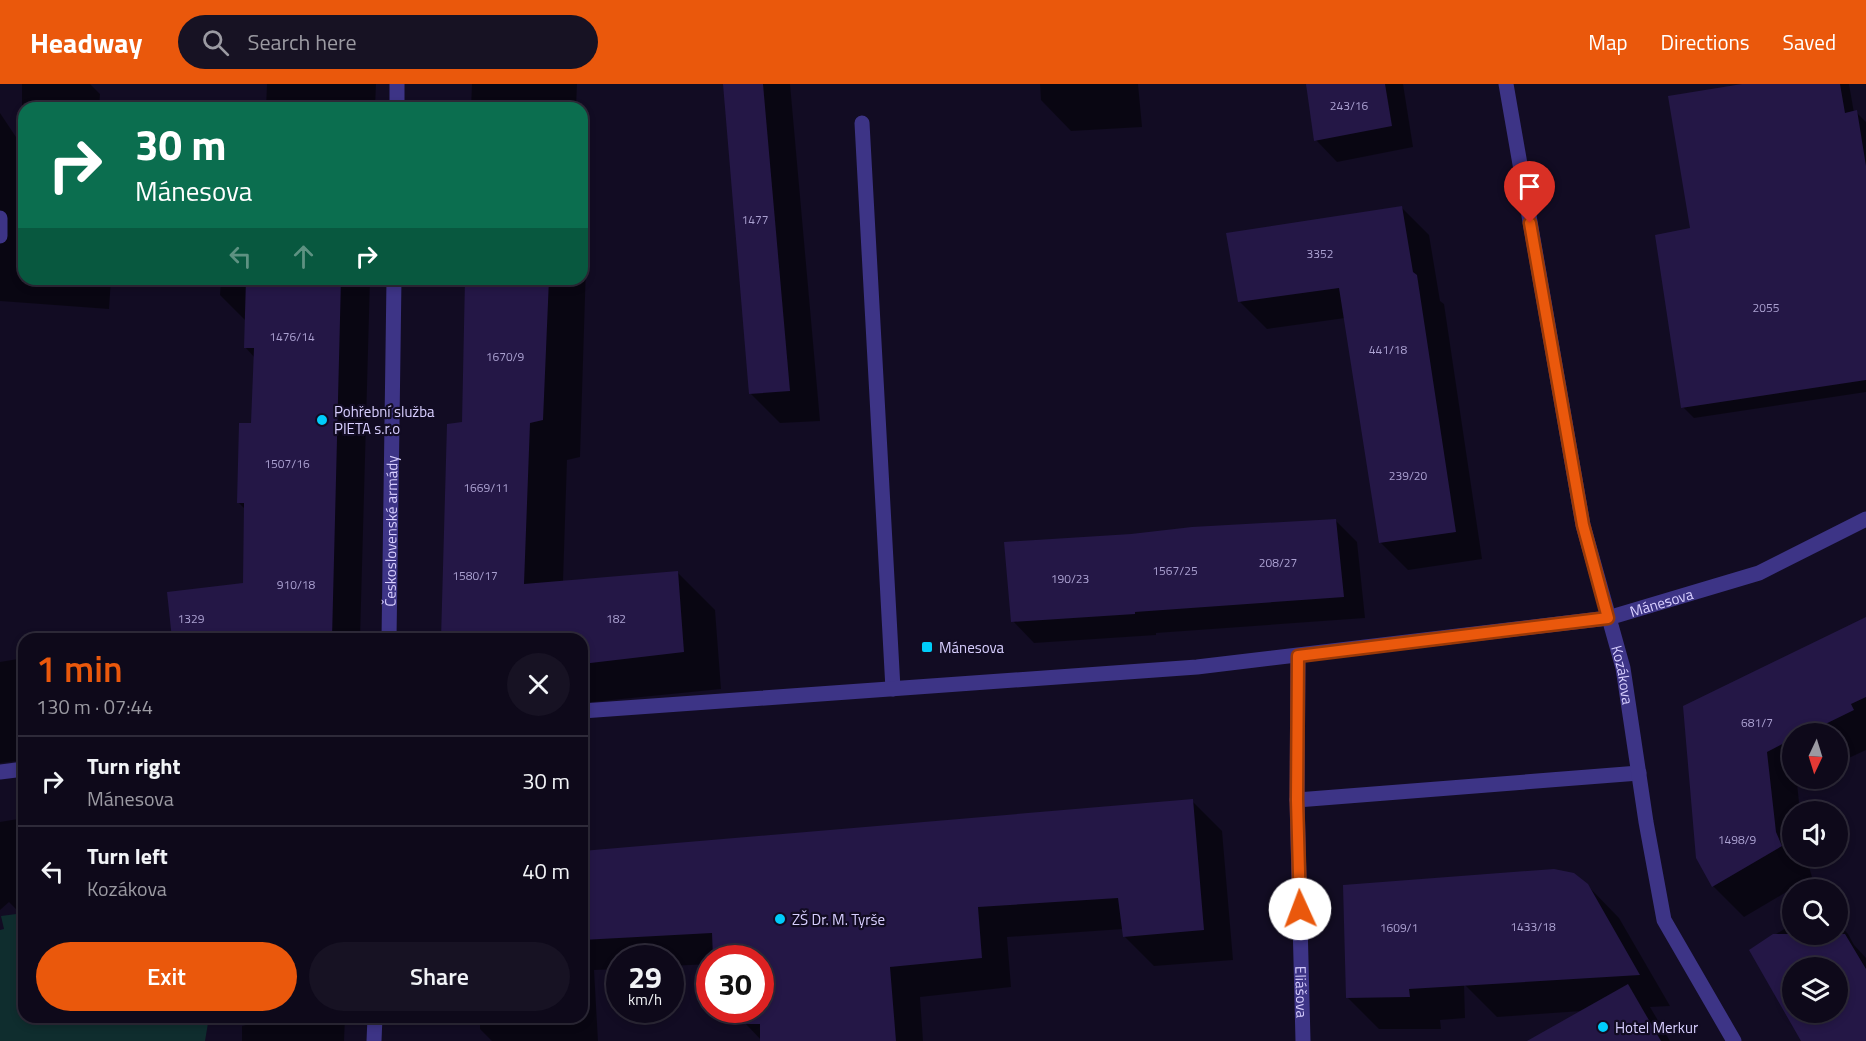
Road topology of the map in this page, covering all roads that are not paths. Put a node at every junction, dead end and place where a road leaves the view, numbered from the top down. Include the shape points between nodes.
1 (397, 84) edge
2 (1506, 84) edge
3 (397, 102) edge
4 (862, 123) dead end
5 (0, 218) edge
6 (0, 236) edge
7 (394, 285) edge
8 (1866, 519) edge
9 (1608, 618) junction
10 (389, 633) edge
11 (1298, 656) junction
12 (893, 689) junction
13 (588, 711) edge
14 (18, 770) edge
15 (0, 772) edge
16 (1639, 773) junction
17 (1297, 800) junction
18 (375, 1023) edge
19 (375, 1041) edge
20 (1303, 1041) edge
21 (1734, 1041) edge

1 - 3 street
2 - 9 street, Kozákova via 1583,525
4 - 12 street
5 - 6 street
7 - 10 street, Československé armády
8 - 9 street, Mánesova via 1759,573
9 - 11 street, Mánesova
9 - 16 street, Kozákova via 1623,668
11 - 12 street, Mánesova
11 - 17 street, Eliášova
12 - 13 street, Mánesova
14 - 15 street
16 - 17 street
16 - 21 street, Kozákova via 1664,920
17 - 20 street, Eliášova
18 - 19 street

